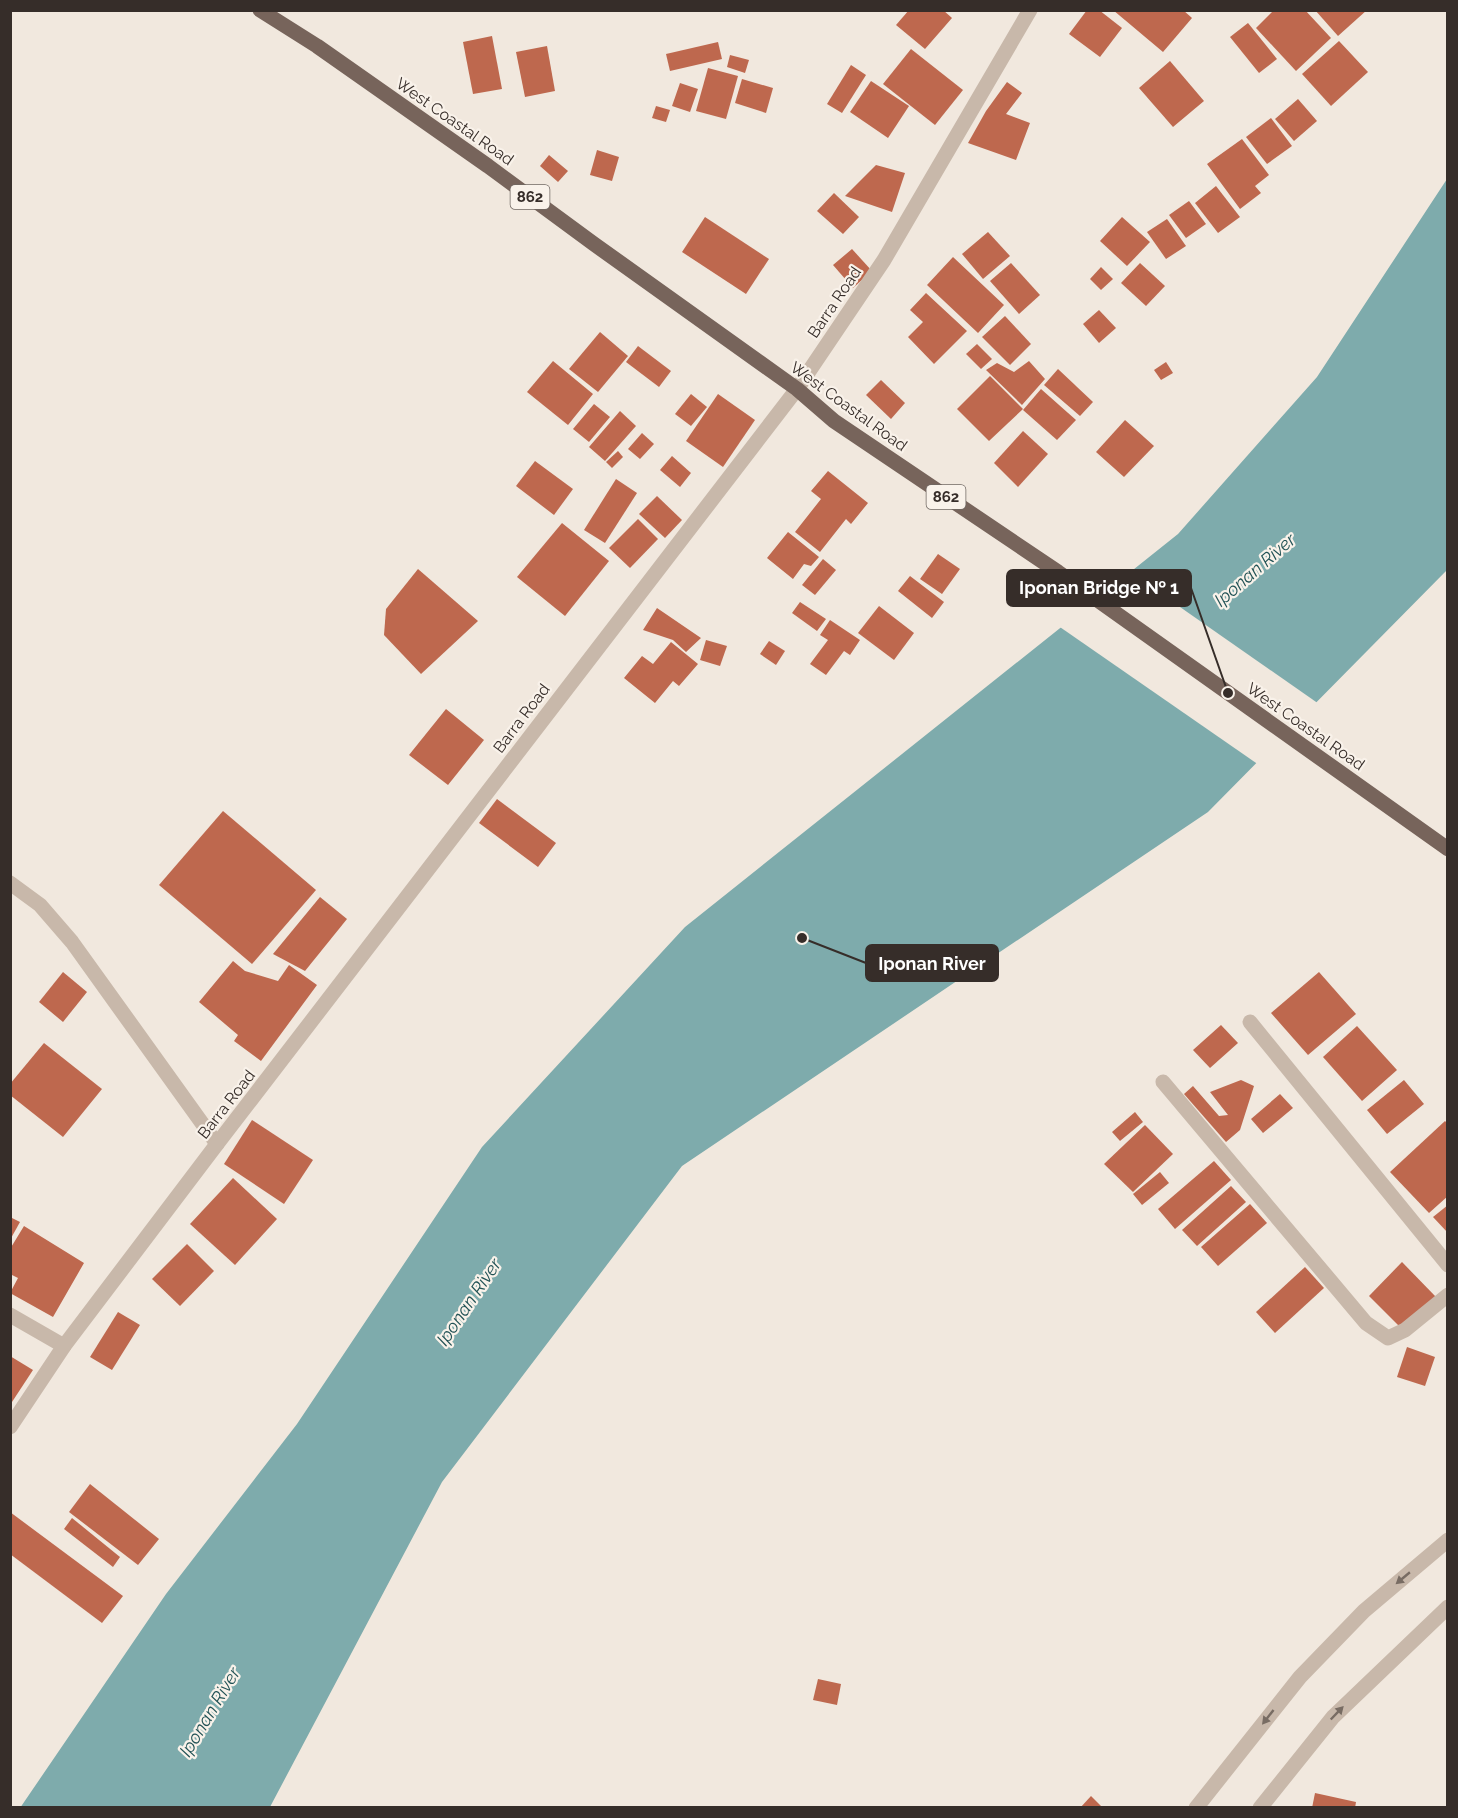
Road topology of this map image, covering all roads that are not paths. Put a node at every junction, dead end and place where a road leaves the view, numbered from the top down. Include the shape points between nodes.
1 (260, 10) edge
2 (1030, 10) edge
3 (797, 389) junction
4 (1448, 849) edge
5 (10, 882) edge
6 (1250, 1022) dead end
7 (1163, 1082) dead end
8 (217, 1144) junction
9 (1448, 1265) edge
10 (1448, 1295) edge
11 (10, 1315) edge
12 (64, 1346) junction
13 (10, 1427) edge
14 (1448, 1540) edge
15 (1448, 1607) edge
16 (1196, 1808) edge
17 (1260, 1808) edge

1 - 3 main road, West Coastal Road / 862 via 469,153
2 - 3 street, Barra Road via 885,260
3 - 4 main road, West Coastal Road / 862 via 834,421 1058,572
3 - 8 street, Barra Road
5 - 8 street via 40,905 72,942
6 - 9 street
7 - 10 street via 1366,1323 1388,1338 1405,1330
8 - 12 street, Barra Road
11 - 12 street
12 - 13 street, Barra Road
14 -> 16 street via 1364,1611 1300,1677
17 -> 15 street via 1333,1717

